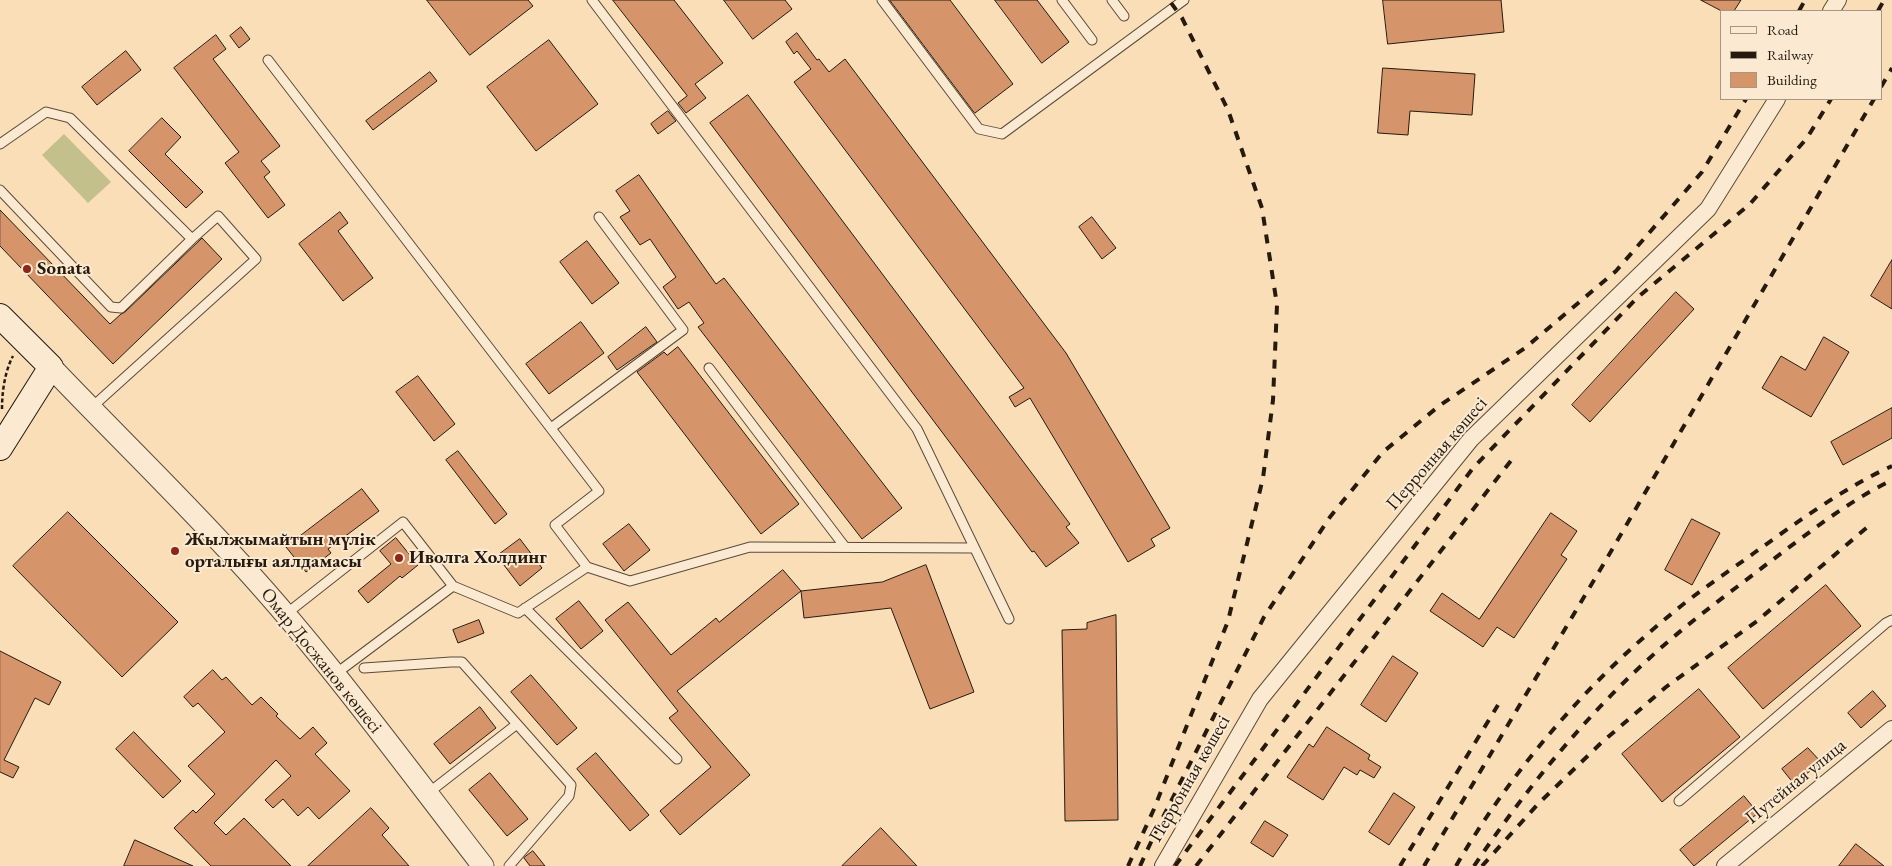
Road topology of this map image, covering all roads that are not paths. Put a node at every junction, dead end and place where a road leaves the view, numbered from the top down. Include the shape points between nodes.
1 (592, 0) edge
2 (882, 0) edge
3 (1062, 0) edge
4 (1112, 0) edge
5 (1184, 0) edge
6 (1124, 16) dead end
7 (1092, 40) dead end
8 (268, 60) dead end
9 (1776, 100) edge
10 (0, 144) edge
11 (0, 190) edge
12 (600, 217) dead end
13 (192, 239) junction
14 (0, 316) edge
15 (51, 367) junction
16 (709, 368) dead end
17 (90, 408) junction
18 (550, 428) junction
19 (0, 448) edge
20 (845, 547) junction
21 (974, 548) junction
22 (587, 567) junction
23 (453, 586) junction
24 (525, 608) junction
25 (284, 614) junction
26 (1009, 619) dead end
27 (1892, 620) edge
28 (364, 668) dead end
29 (334, 675) junction
30 (517, 724) junction
31 (1892, 729) edge
32 (677, 759) dead end
33 (427, 794) junction
34 (1678, 801) dead end
35 (483, 866) edge
36 (509, 866) edge
37 (1163, 866) edge
38 (1725, 866) edge

1 - 21 lane via 917,429
2 - 5 lane via 979,129 1002,134
3 - 7 lane
4 - 6 lane
8 - 18 lane
9 - 37 street, Перронная көшесі via 1708,209 1471,439 1260,698
10 - 13 lane via 46,112 70,118
11 - 13 lane via 111,307 121,308
12 - 18 lane via 683,330
13 - 17 lane via 218,216 256,259
14 - 15 main road, Омар Досжанов көшесі
15 - 17 street, Омар Досжанов көшесі
15 - 19 main road
16 - 20 lane
17 - 25 street, Омар Досжанов көшесі via 228,549
18 - 22 lane via 599,491 555,525
20 - 21 lane
20 - 22 lane via 750,547 630,581
21 - 26 lane
22 - 24 lane
23 - 24 lane via 518,613
23 - 25 lane via 403,522
23 - 29 lane
24 - 32 lane
25 - 29 street, Омар Досжанов көшесі
27 - 34 lane
28 - 30 lane via 462,662
29 - 33 street, Омар Досжанов көшесі
30 - 33 lane
30 - 36 lane via 571,784 569,796
31 - 38 street, Путейная улица
33 - 35 street, Омар Досжанов көшесі

